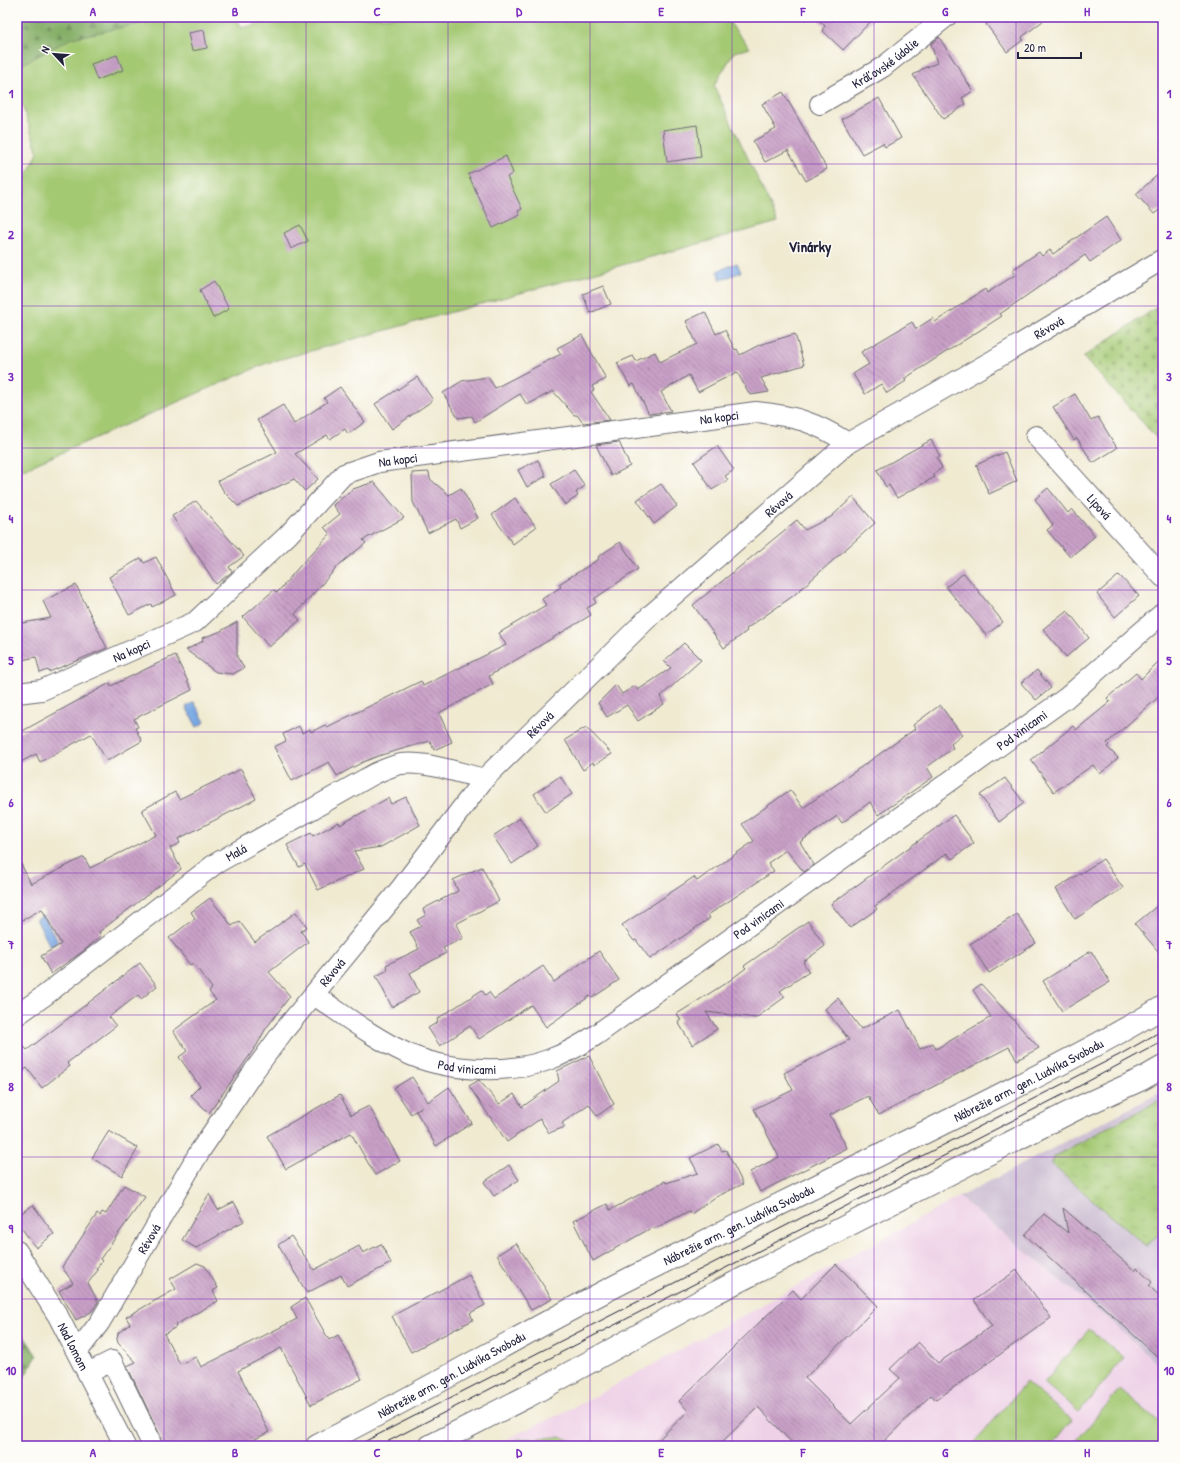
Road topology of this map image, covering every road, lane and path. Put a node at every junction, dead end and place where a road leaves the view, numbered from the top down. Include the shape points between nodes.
1 (946, 17) edge
2 (820, 104) dead end
3 (1163, 259) edge
4 (1036, 436) dead end
5 (848, 443) junction
6 (1163, 577) edge
7 (1163, 613) edge
8 (17, 693) edge
9 (484, 780) junction
10 (314, 995) junction
11 (1163, 1007) edge
12 (17, 1015) edge
13 (1163, 1067) edge
14 (17, 1251) edge
15 (78, 1351) junction
16 (88, 1372) junction
17 (150, 1440) dead end
18 (125, 1446) edge
19 (317, 1446) edge
20 (430, 1446) edge

1 - 2 street, Kráľovské údolie via 883,67
3 - 5 street, Révová
4 - 6 street, Lipová
5 - 8 street, Na kopci via 825,428 800,419 756,412 379,462 344,474 288,535 195,622 42,690
5 - 9 street, Révová via 653,613
7 - 10 street, Pod vinicami via 1066,698 596,1035 562,1054 532,1065 494,1068 463,1068 432,1062 406,1053 373,1036
9 - 10 street, Révová
9 - 12 street, Malá via 438,768 410,764 388,767 374,774 215,864
10 - 15 street, Révová via 282,1033 213,1131 100,1322
11 - 19 main road, Nábrežie arm. gen. Ludvíka Svobodu via 1101,1044 629,1279 527,1332 400,1404
13 - 20 main road via 715,1293 528,1396
14 - 15 street, Nad lomom via 41,1286
15 - 16 street, Nad lomom
16 - 17 street via 112,1361
16 - 18 street, Nad lomom

